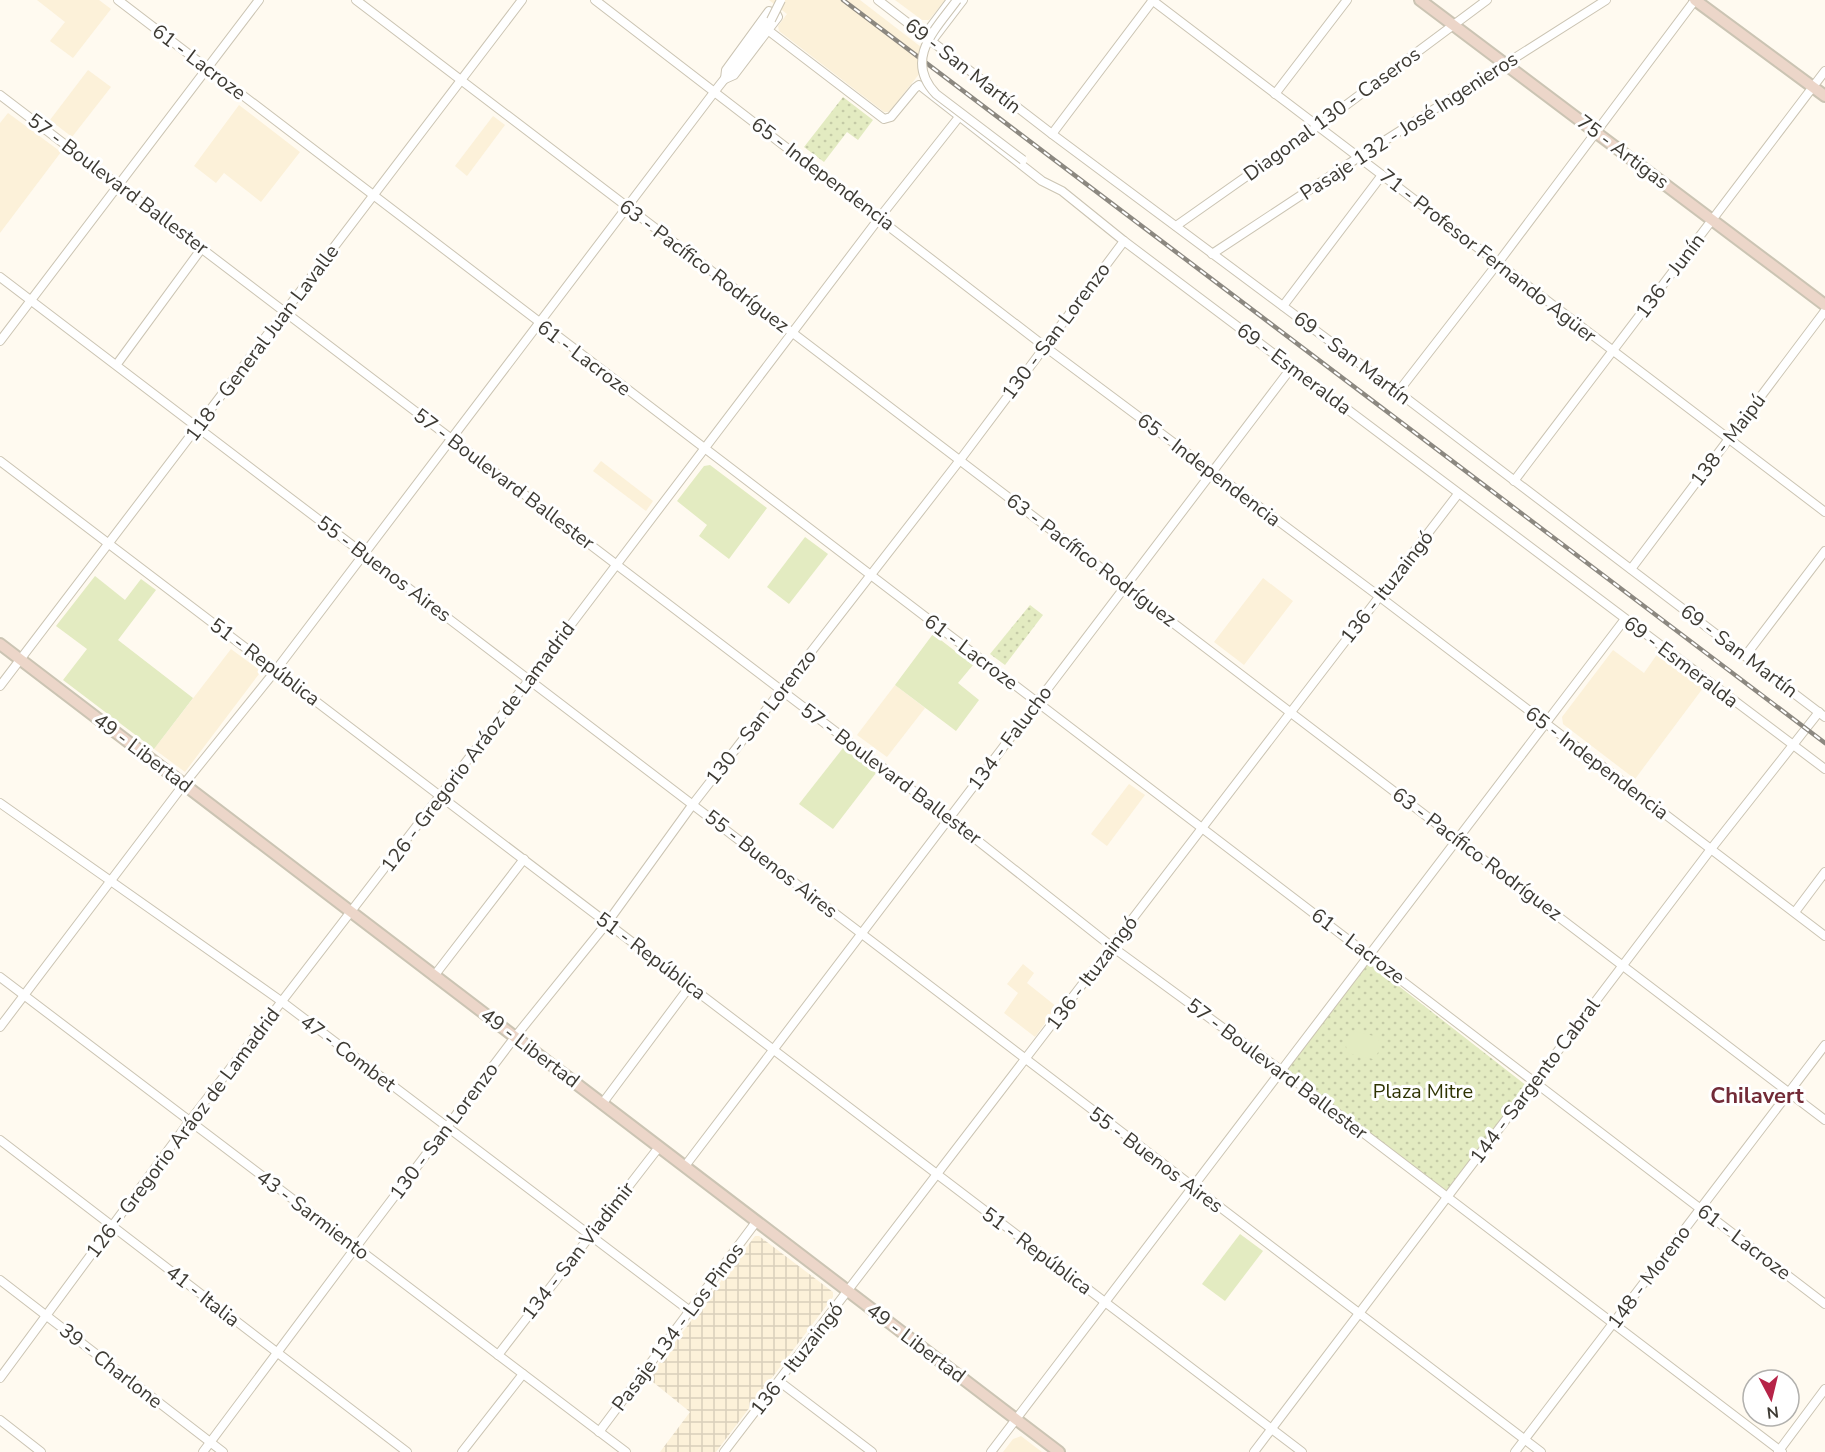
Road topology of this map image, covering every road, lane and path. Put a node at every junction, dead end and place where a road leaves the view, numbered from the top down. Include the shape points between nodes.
1 (118, 0) edge
2 (259, 0) edge
3 (356, 0) edge
4 (522, 0) edge
5 (596, 0) edge
6 (781, 0) edge
7 (878, 0) edge
8 (951, 0) edge
9 (957, 0) edge
10 (963, 0) edge
11 (1152, 0) edge
12 (1347, 0) edge
13 (1420, 0) edge
14 (1487, 0) edge
15 (1606, 0) edge
16 (1695, 0) edge
17 (1453, 24) junction
18 (769, 31) junction
19 (924, 36) junction
20 (931, 42) junction
21 (1505, 64) junction
22 (207, 68) junction
23 (1825, 71) edge
24 (727, 76) junction
25 (462, 80) junction
26 (1813, 87) junction
27 (715, 91) junction
28 (1275, 94) junction
29 (0, 95) edge
30 (1825, 96) edge
31 (959, 117) junction
32 (1318, 126) junction
33 (1596, 132) junction
34 (1052, 134) junction
35 (1359, 157) junction
36 (1382, 175) junction
37 (119, 184) junction
38 (1062, 191) junction
39 (374, 196) junction
40 (627, 207) junction
41 (880, 217) junction
42 (1712, 219) junction
43 (1176, 226) junction
44 (1124, 241) junction
45 (202, 248) junction
46 (1212, 254) junction
47 (1498, 263) junction
48 (0, 277) edge
49 (31, 300) junction
50 (1825, 305) edge
51 (1283, 306) junction
52 (1825, 311) edge
53 (286, 312) junction
54 (538, 322) junction
55 (793, 333) junction
56 (0, 341) edge
57 (1044, 346) junction
58 (1613, 352) junction
59 (117, 364) junction
60 (1292, 367) junction
61 (1398, 392) junction
62 (198, 428) junction
63 (451, 438) junction
64 (1729, 438) junction
65 (705, 450) junction
66 (960, 460) junction
67 (0, 461) edge
68 (1211, 471) junction
69 (1514, 481) junction
70 (1458, 494) junction
71 (1825, 512) edge
72 (108, 543) junction
73 (1825, 551) edge
74 (364, 553) junction
75 (617, 564) junction
76 (1631, 569) junction
77 (871, 575) junction
78 (1126, 586) junction
79 (1380, 597) junction
80 (1625, 620) junction
81 (0, 644) edge
82 (1746, 655) junction
83 (20, 659) junction
84 (276, 670) junction
85 (530, 680) junction
86 (0, 686) edge
87 (783, 691) junction
88 (1037, 702) junction
89 (1290, 712) junction
90 (1822, 714) edge
91 (1545, 724) junction
92 (1791, 746) junction
93 (1825, 769) edge
94 (184, 784) junction
95 (441, 795) junction
96 (0, 803) edge
97 (693, 804) junction
98 (949, 818) junction
99 (1203, 828) junction
100 (1458, 839) junction
101 (1711, 849) junction
102 (524, 859) junction
103 (1825, 872) edge
104 (111, 881) junction
105 (352, 912) junction
106 (1795, 912) junction
107 (607, 923) junction
108 (861, 933) junction
109 (1825, 936) edge
110 (1111, 946) junction
111 (1369, 954) junction
112 (1623, 966) junction
113 (434, 976) junction
114 (0, 977) edge
115 (690, 986) junction
116 (24, 995) junction
117 (281, 1001) junction
118 (0, 1027) edge
119 (515, 1037) junction
120 (1825, 1045) edge
121 (773, 1049) junction
122 (1025, 1061) junction
123 (1282, 1071) junction
124 (1535, 1081) junction
125 (1789, 1092) junction
126 (602, 1104) junction
127 (1825, 1120) edge
128 (189, 1122) junction
129 (447, 1128) junction
130 (0, 1140) edge
131 (659, 1147) junction
132 (685, 1166) junction
133 (937, 1175) junction
134 (1194, 1188) junction
135 (1448, 1198) junction
136 (1701, 1210) junction
137 (756, 1222) junction
138 (112, 1226) junction
139 (589, 1236) junction
140 (356, 1247) junction
141 (0, 1280) edge
142 (848, 1292) junction
143 (1105, 1302) junction
144 (1825, 1304) edge
145 (690, 1311) junction
146 (1360, 1314) junction
147 (47, 1316) junction
148 (1613, 1324) junction
149 (276, 1353) junction
150 (498, 1355) junction
151 (523, 1374) junction
152 (0, 1378) edge
153 (780, 1382) junction
154 (1825, 1389) edge
155 (1017, 1419) junction
156 (0, 1420) edge
157 (1272, 1429) junction
158 (599, 1432) junction
159 (1525, 1439) junction
160 (210, 1443) junction
161 (1780, 1451) edge
162 (41, 1452) edge
163 (203, 1452) edge
164 (222, 1452) edge
165 (407, 1452) edge
166 (462, 1452) edge
167 (626, 1452) edge
168 (724, 1452) edge
169 (872, 1452) edge
170 (991, 1452) edge
171 (1059, 1452) edge
172 (1254, 1452) edge
173 (1302, 1452) edge
174 (1515, 1452) edge
175 (1541, 1452) edge

1 - 22 street, 61 - Lacroze
2 - 22 street
3 - 25 street, 63 - Pacífico Rodríguez
4 - 25 street, 118 - General Juan Lavalle
5 - 27 street, 65 - Independencia
6 - 24 street, bridge via 771,20
7 - 19 street, 69 - San Martín
8 - 19 street
9 - 38 street, bridge via 924,48 927,82 936,94
10 - 20 street
11 - 28 street, 71 - Profesor Fernando Agüer
11 - 34 street
12 - 28 street
13 - 17 street, 75 - Artigas
14 - 17 street, Diagonal 130 - Caseros
15 - 21 street, Pasaje 132 - José Ingenieros
16 - 26 street
16 - 33 street
17 - 21 street, 75 - Artigas
17 - 32 street, Diagonal 130 - Caseros
18 - 24 street via 734,75
18 - 24 street via 778,17 776,12 770,11 726,70
18 - 31 street, 69 - Esmeralda via 884,119 891,117 919,85
19 - 20 street, 69 - San Martín
20 - 34 street, 69 - San Martín
21 - 33 street, 75 - Artigas
21 - 35 street, Pasaje 132 - José Ingenieros
22 - 37 street
22 - 39 street, 61 - Lacroze
23 - 26 street, 136 - Junín
24 - 27 street
25 - 39 street, 118 - General Juan Lavalle
25 - 40 street, 63 - Pacífico Rodríguez
26 - 30 street
26 - 42 street, 136 - Junín
27 - 40 street
27 - 41 street, 65 - Independencia
28 - 32 street, 71 - Profesor Fernando Agüer
29 - 37 street, 57 - Boulevard Ballester
31 - 38 street, 69 - Esmeralda
31 - 41 street, 126 - Gregorio Aráoz de Lamadrid
32 - 35 street, 71 - Profesor Fernando Agüer
32 - 43 street, Diagonal 130 - Caseros
33 - 42 street, 75 - Artigas
33 - 47 street
34 - 43 street, 69 - San Martín
35 - 36 street, 71 - Profesor Fernando Agüer
35 - 46 street, Pasaje 132 - José Ingenieros
36 - 47 street, 71 - Profesor Fernando Agüer
36 - 51 street
37 - 45 street, 57 - Boulevard Ballester
37 - 49 street
38 - 44 street, 69 - Esmeralda
39 - 53 street, 118 - General Juan Lavalle
39 - 54 street, 61 - Lacroze
40 - 54 street
40 - 55 street, 63 - Pacífico Rodríguez
41 - 55 street, 126 - Gregorio Aráoz de Lamadrid
41 - 57 street, 65 - Independencia
42 - 50 street, 75 - Artigas
42 - 58 street, 136 - Junín
43 - 46 street, 69 - San Martín
44 - 57 street, 130 - San Lorenzo
44 - 60 street, 69 - Esmeralda
45 - 53 street, 57 - Boulevard Ballester
45 - 59 street
46 - 51 street, 69 - San Martín
47 - 58 street, 71 - Profesor Fernando Agüer
47 - 61 street
48 - 49 street, 55 - Buenos Aires
49 - 56 street
49 - 59 street, 55 - Buenos Aires
51 - 61 street, 69 - San Martín
52 - 64 street, 138 - Maipú
53 - 62 street, 118 - General Juan Lavalle
53 - 63 street, 57 - Boulevard Ballester
54 - 63 street
54 - 65 street, 61 - Lacroze
55 - 65 street, 126 - Gregorio Aráoz de Lamadrid
55 - 66 street, 63 - Pacífico Rodríguez
57 - 66 street, 130 - San Lorenzo
57 - 68 street, 65 - Independencia
58 - 64 street, 71 - Profesor Fernando Agüer
58 - 69 street, 136 - Junín
59 - 62 street, 55 - Buenos Aires
60 - 68 street, 134 - Falucho
60 - 70 street, 69 - Esmeralda
61 - 69 street, 69 - San Martín
62 - 72 street, 118 - General Juan Lavalle
62 - 74 street, 55 - Buenos Aires
63 - 74 street
63 - 75 street, 57 - Boulevard Ballester
64 - 71 street, 71 - Profesor Fernando Agüer
64 - 76 street, 138 - Maipú
65 - 75 street, 126 - Gregorio Aráoz de Lamadrid
65 - 77 street, 61 - Lacroze
66 - 77 street, 130 - San Lorenzo
66 - 78 street, 63 - Pacífico Rodríguez
67 - 72 street, 51 - República
68 - 78 street, 134 - Falucho
68 - 79 street, 65 - Independencia
69 - 76 street, 69 - San Martín
70 - 79 street, 136 - Ituzaingó
70 - 80 street, 69 - Esmeralda
72 - 83 street, 118 - General Juan Lavalle
72 - 84 street, 51 - República
73 - 82 street
74 - 84 street
74 - 85 street, 55 - Buenos Aires
75 - 85 street, 126 - Gregorio Aráoz de Lamadrid
75 - 87 street, 57 - Boulevard Ballester
76 - 82 street, 69 - San Martín
77 - 87 street, 130 - San Lorenzo
77 - 88 street, 61 - Lacroze
78 - 88 street, 134 - Falucho
78 - 89 street, 63 - Pacífico Rodríguez
79 - 89 street, 136 - Ituzaingó
79 - 91 street, 65 - Independencia
80 - 91 street
80 - 92 street, 69 - Esmeralda
81 - 83 street, 49 - Libertad
82 - 90 street, 69 - San Martín
83 - 86 street, 118 - General Juan Lavalle
83 - 94 street, 49 - Libertad
84 - 94 street
84 - 95 street, 51 - República
85 - 95 street, 126 - Gregorio Aráoz de Lamadrid
85 - 97 street, 55 - Buenos Aires
87 - 97 street, 130 - San Lorenzo
87 - 98 street, 57 - Boulevard Ballester
88 - 98 street, 134 - Falucho
88 - 99 street, 61 - Lacroze
89 - 99 street, 136 - Ituzaingó
89 - 100 street, 63 - Pacífico Rodríguez
90 - 92 street, 144 - Sargento Cabral
91 - 100 street
91 - 101 street, 65 - Independencia
92 - 93 street, 69 - Esmeralda
92 - 101 street, 144 - Sargento Cabral
94 - 104 street
94 - 105 street, 49 - Libertad
95 - 102 street, 51 - República
95 - 105 street, 126 - Gregorio Aráoz de Lamadrid
96 - 104 street, 47 - Combet
97 - 107 street, 130 - San Lorenzo
97 - 108 street, 55 - Buenos Aires
98 - 108 street, 134 - Falucho
98 - 110 street, 57 - Boulevard Ballester
99 - 110 street, 136 - Ituzaingó
99 - 111 street, 61 - Lacroze
100 - 111 street
100 - 112 street, 63 - Pacífico Rodríguez
101 - 106 street, 65 - Independencia
101 - 112 street, 144 - Sargento Cabral
102 - 107 street, 51 - República
102 - 113 street
103 - 106 street
104 - 116 street
104 - 117 street, 47 - Combet
105 - 113 street, 49 - Libertad
105 - 117 street, 126 - Gregorio Aráoz de Lamadrid
106 - 109 street, 65 - Independencia
107 - 115 street, 51 - República
107 - 119 street, 130 - San Lorenzo
108 - 121 street, 134 - Falucho
108 - 122 street, 55 - Buenos Aires
110 - 122 street, 136 - Ituzaingó
110 - 123 street, 57 - Boulevard Ballester
111 - 123 street
111 - 124 street, 61 - Lacroze
112 - 124 street, 144 - Sargento Cabral
112 - 125 street, 63 - Pacífico Rodríguez
113 - 119 street, 49 - Libertad
114 - 116 street, 43 - Sarmiento
115 - 121 street, 51 - República
115 - 126 street
116 - 118 street
116 - 128 street, 43 - Sarmiento
117 - 128 street, 126 - Gregorio Aráoz de Lamadrid
117 - 129 street, 47 - Combet
119 - 126 street, 49 - Libertad
119 - 129 street, 130 - San Lorenzo
120 - 125 street, 148 - Moreno
121 - 132 street, 134 - Falucho
121 - 133 street, 51 - República
122 - 133 street, 136 - Ituzaingó
122 - 134 street, 55 - Buenos Aires
123 - 134 street
123 - 135 street, 57 - Boulevard Ballester
124 - 135 street, 144 - Sargento Cabral
124 - 136 street, 61 - Lacroze
125 - 127 street, 63 - Pacífico Rodríguez
125 - 136 street, 148 - Moreno
126 - 131 street, 49 - Libertad
128 - 138 street, 126 - Gregorio Aráoz de Lamadrid
128 - 140 street, 43 - Sarmiento
129 - 139 street, 47 - Combet
129 - 140 street, 130 - San Lorenzo
130 - 138 street, 41 - Italia
131 - 132 street, 49 - Libertad
131 - 139 street, 134 - San Viadimir
132 - 137 street, 49 - Libertad
133 - 142 street, 136 - Ituzaingó
133 - 143 street, 51 - República
134 - 143 street
134 - 146 street, 55 - Buenos Aires
135 - 146 street, 144 - Sargento Cabral
135 - 148 street, 57 - Boulevard Ballester
136 - 144 street, 61 - Lacroze
136 - 148 street, 148 - Moreno
137 - 142 street, 49 - Libertad
137 - 145 street, Pasaje 134 - Los Pinos
138 - 147 street, 126 - Gregorio Aráoz de Lamadrid
138 - 149 street, 41 - Italia
139 - 145 street, 47 - Combet
139 - 150 street, 134 - San Viadimir
140 - 149 street, 130 - San Lorenzo
140 - 150 street, 43 - Sarmiento
141 - 147 street, 39 - Charlone
142 - 153 street, 136 - Ituzaingó
142 - 155 street, 49 - Libertad
143 - 155 street
143 - 157 street, 51 - República
145 - 158 street, Pasaje 134 - Los Pinos
146 - 157 street, 144 - Sargento Cabral
146 - 159 street, 55 - Buenos Aires
147 - 152 street, 126 - Gregorio Aráoz de Lamadrid
147 - 160 street, 39 - Charlone
148 - 159 street, 148 - Moreno
148 - 161 street, 57 - Boulevard Ballester
149 - 160 street, 130 - San Lorenzo
149 - 165 street, 41 - Italia
150 - 151 street, 43 - Sarmiento
151 - 158 street, 43 - Sarmiento
151 - 166 street
153 - 168 street, 136 - Ituzaingó
153 - 169 street
154 - 161 street
155 - 170 street
155 - 171 street, 49 - Libertad
156 - 162 street
157 - 172 street, 144 - Sargento Cabral
157 - 173 street, 51 - República
158 - 167 street, 43 - Sarmiento
159 - 174 street, 148 - Moreno
159 - 175 street, 55 - Buenos Aires
160 - 163 street, 130 - San Lorenzo
160 - 164 street, 39 - Charlone

